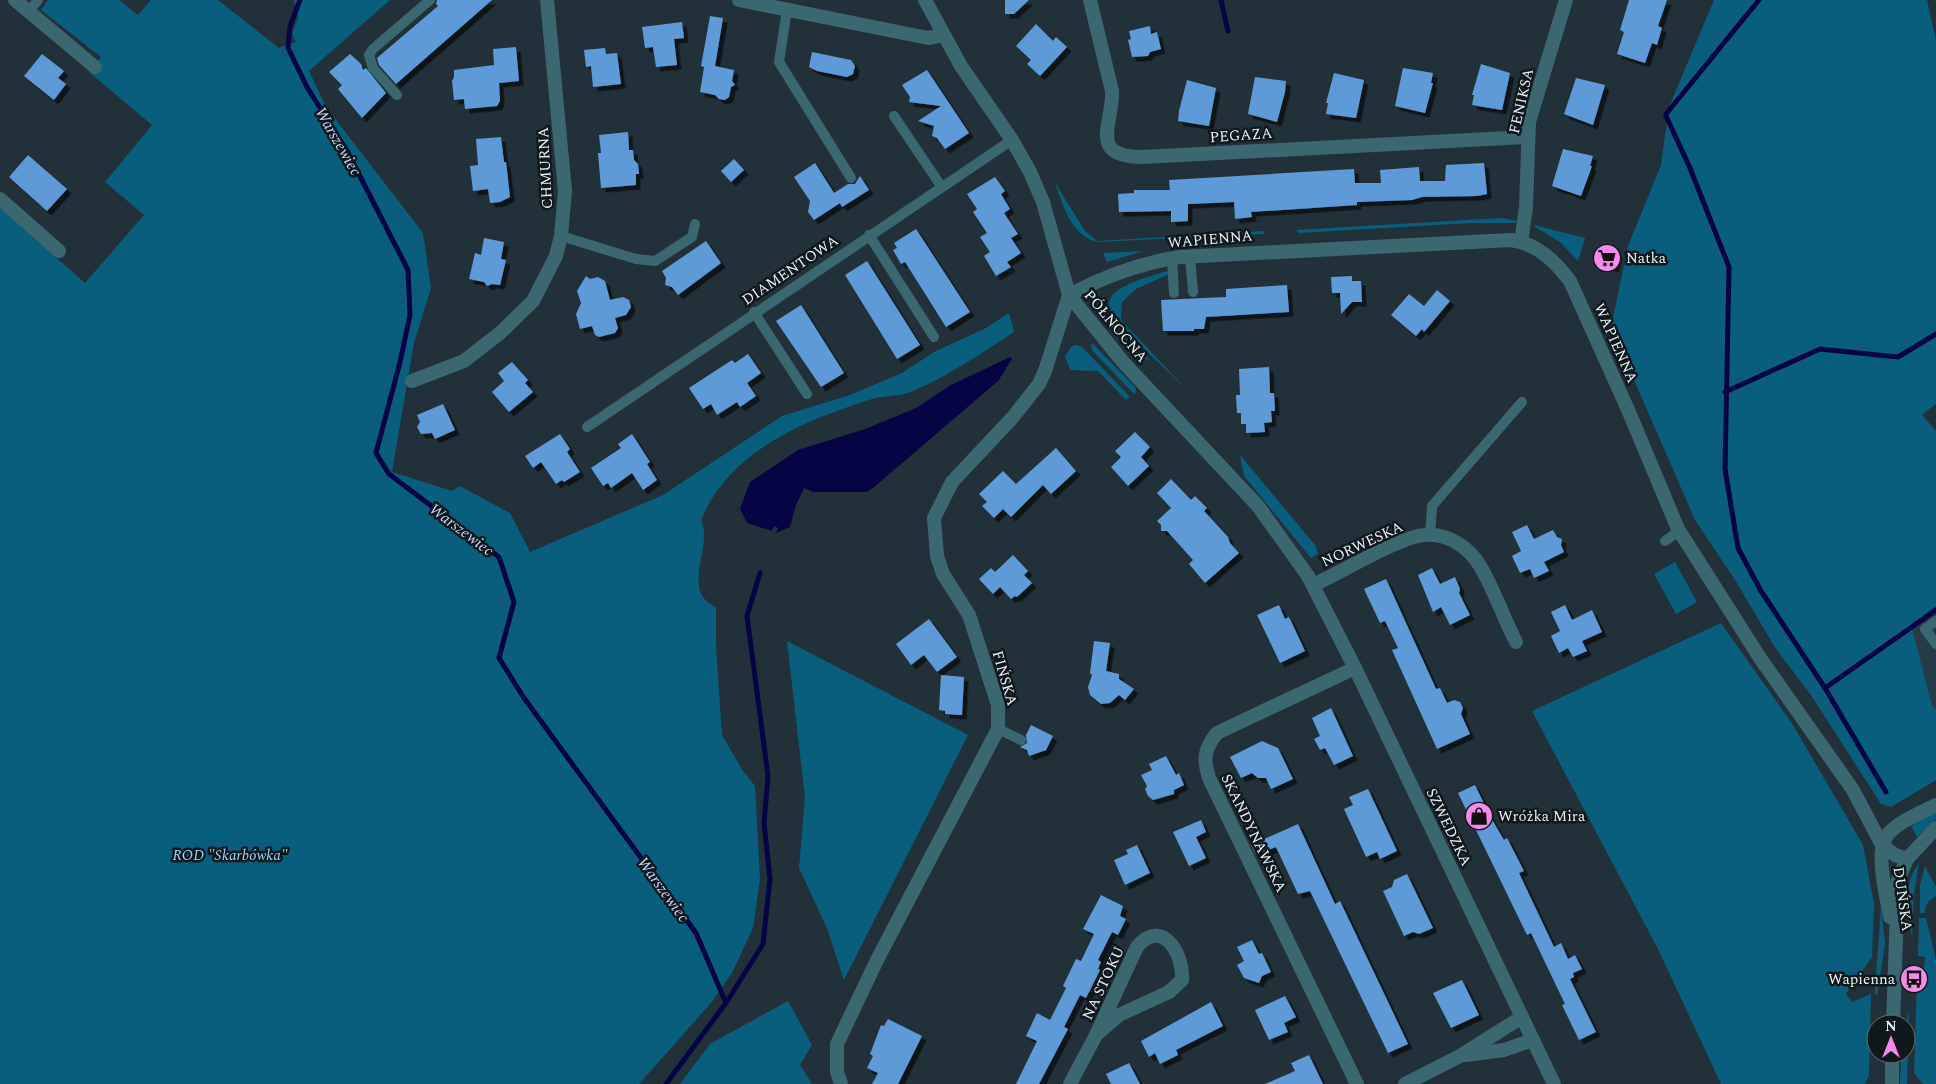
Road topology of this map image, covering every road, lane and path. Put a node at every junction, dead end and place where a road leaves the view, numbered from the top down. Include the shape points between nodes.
1 (15, 0) edge
2 (38, 0) edge
3 (430, 0) edge
4 (739, 0) edge
5 (925, 0) edge
6 (1090, 0) edge
7 (1566, 0) edge
8 (545, 2) edge
9 (787, 10) junction
10 (29, 11) junction
11 (944, 35) junction
12 (95, 67) dead end
13 (397, 95) dead end
14 (894, 116) dead end
15 (1527, 137) junction
16 (1012, 140) junction
17 (851, 178) dead end
18 (941, 186) junction
19 (0, 199) edge
20 (695, 224) dead end
21 (869, 235) junction
22 (561, 236) junction
23 (1522, 242) junction
24 (59, 251) dead end
25 (1190, 256) junction
26 (1172, 258) junction
27 (1193, 292) dead end
28 (1174, 293) dead end
29 (1068, 295) junction
30 (754, 312) junction
31 (934, 337) dead end
32 (412, 382) dead end
33 (806, 394) dead end
34 (1522, 402) dead end
35 (587, 427) dead end
36 (1679, 531) junction
37 (1430, 535) junction
38 (1665, 541) dead end
39 (1313, 585) junction
40 (1936, 621) edge
41 (1516, 642) dead end
42 (1936, 644) edge
43 (1355, 668) junction
44 (998, 729) junction
45 (1021, 740) dead end
46 (1936, 804) edge
47 (1936, 828) edge
48 (1882, 845) junction
49 (1907, 859) junction
50 (1895, 958) junction
51 (1893, 1014) edge
52 (1522, 1017) junction
53 (1096, 1035) junction
54 (1533, 1040) junction
55 (1460, 1056) junction
56 (1891, 1064) edge
57 (1890, 1081) edge
58 (841, 1084) edge
59 (1070, 1084) edge
60 (1358, 1084) edge
61 (1405, 1084) edge
62 (1554, 1084) edge

1 - 10 street
2 - 10 lane
3 - 13 lane via 369,55 373,68
4 - 9 street
5 - 11 street, PÓŁNOCNA
6 - 15 street, PEGAZA via 1112,91 1107,139 1116,151 1124,155
7 - 15 street, FENIKSA
8 - 22 street, CHMURNA via 565,178
9 - 11 street via 928,38
9 - 17 lane via 779,62
10 - 12 street
11 - 16 street, PÓŁNOCNA via 961,66
14 - 18 lane
15 - 23 street, FENIKSA
16 - 18 lane, DIAMENTOWA
16 - 29 street, PÓŁNOCNA via 1038,189
18 - 21 lane, DIAMENTOWA
19 - 24 street
20 - 22 lane via 692,237 655,262
21 - 30 lane, DIAMENTOWA
21 - 31 lane
22 - 32 street, CHMURNA via 545,280 523,311 464,361
23 - 25 street, WAPIENNA via 1396,244
23 - 36 street, WAPIENNA via 1549,258 1570,280
25 - 26 street, WAPIENNA
25 - 27 lane
26 - 28 lane
26 - 29 street, WAPIENNA via 1122,270
29 - 39 street, PÓŁNOCNA via 1123,362 1258,506 1287,543
29 - 44 street, FIŃSKA via 1039,384 952,482 934,518 937,556 943,574 969,615 998,705
30 - 33 lane
30 - 35 lane, DIAMENTOWA
34 - 37 lane via 1432,506
36 - 38 lane
36 - 48 street, WAPIENNA via 1760,658 1853,790
37 - 39 street, NORWESKA via 1406,540
37 - 41 street, NORWESKA via 1454,542 1472,555
39 - 43 street, SZWEDZKA
40 - 42 lane via 1925,629
43 - 52 street, SZWEDZKA
43 - 60 street, SKANDYNAWSKA via 1217,734 1208,744 1205,764
44 - 45 lane
44 - 58 street, FIŃSKA via 877,960 837,1044 837,1072
46 - 48 street via 1891,831
47 - 49 street
48 - 49 street
48 - 50 street, DUŃSKA
49 - 50 street, DUŃSKA via 1896,890
50 - 51 street, DUŃSKA
52 - 54 street, SZWEDZKA
52 - 55 street
53 - 53 street, NA STOKU via 1119,1015 1169,992 1182,980 1180,963 1164,936 1154,934 1145,938 1138,947
53 - 59 street, NA STOKU
54 - 55 street via 1504,1050
54 - 62 street, SZWEDZKA
55 - 61 street
56 - 57 street

